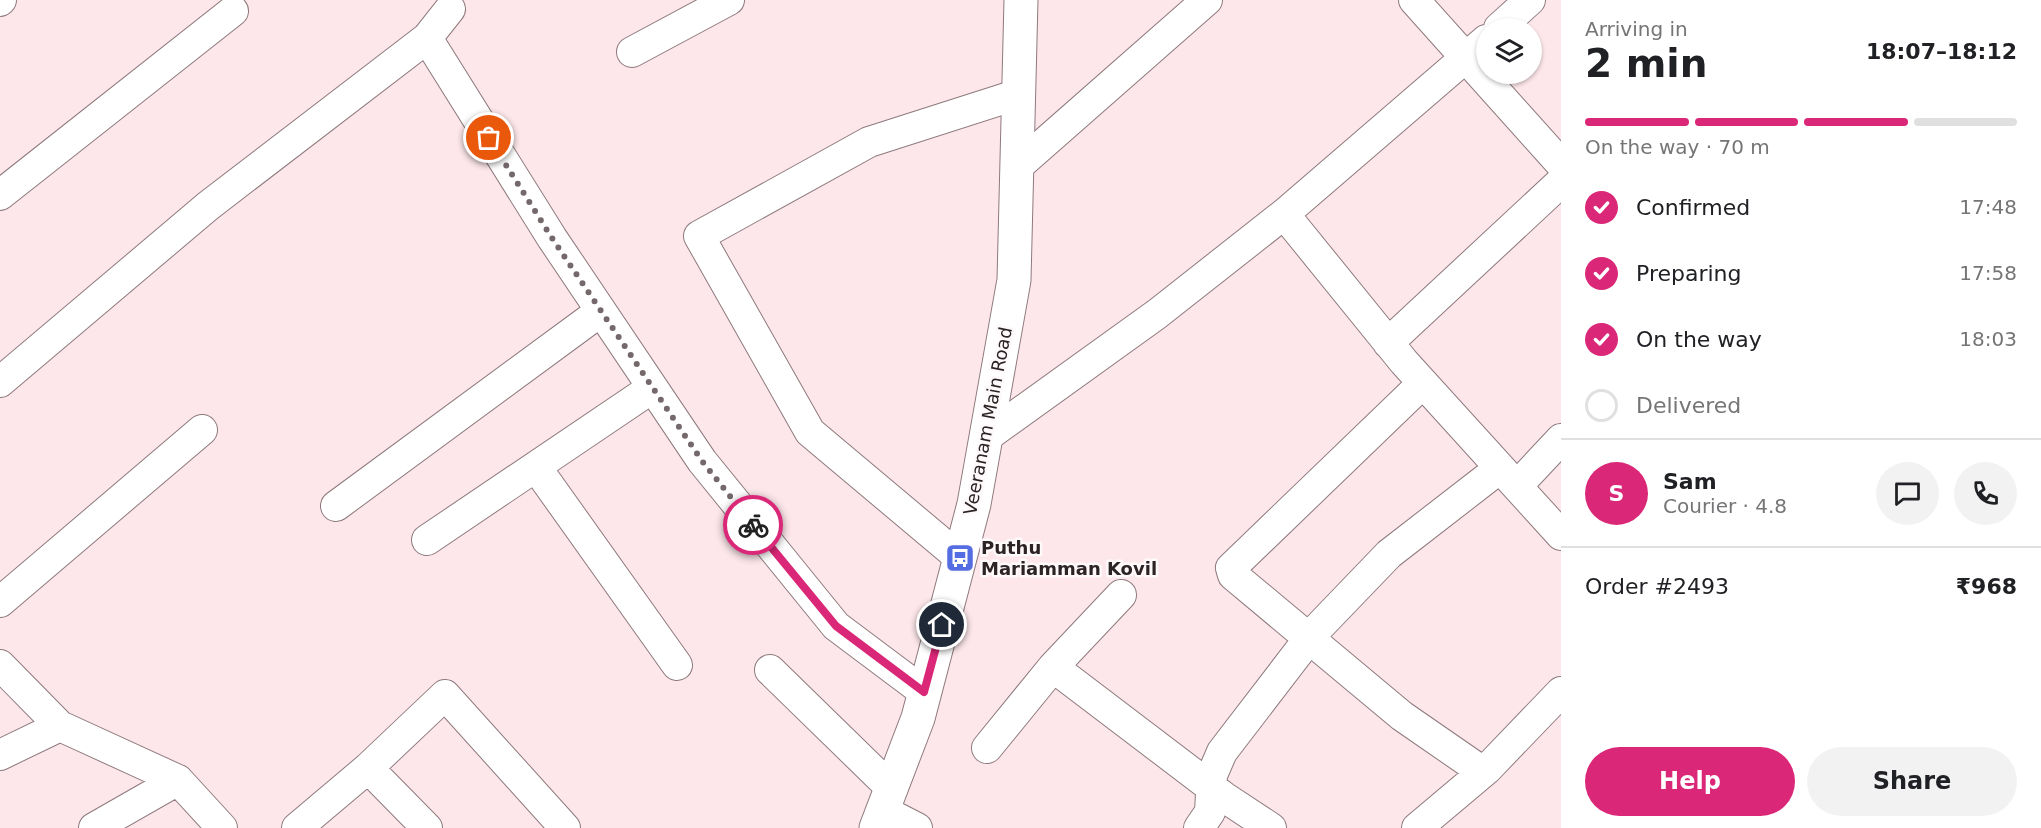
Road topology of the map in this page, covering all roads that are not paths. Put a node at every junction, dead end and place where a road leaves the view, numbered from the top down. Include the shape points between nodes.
1 (729, 0) edge
2 (1021, 0) edge
3 (1207, 0) edge
4 (1414, 0) edge
5 (1530, 0) edge
6 (452, 3) edge
7 (233, 11) dead end
8 (1510, 18) edge
9 (427, 38) junction
10 (1476, 48) edge
11 (1476, 50) edge
12 (632, 52) dead end
13 (1503, 84) edge
14 (1019, 94) junction
15 (1561, 164) edge
16 (1017, 167) junction
17 (1561, 182) edge
18 (0, 195) edge
19 (1284, 214) junction
20 (601, 311) junction
21 (1388, 343) junction
22 (0, 382) edge
23 (1423, 383) junction
24 (652, 388) junction
25 (202, 430) dead end
26 (986, 437) junction
27 (1561, 439) edge
28 (536, 466) junction
29 (1509, 477) junction
30 (336, 506) dead end
31 (1561, 535) edge
32 (427, 540) dead end
33 (960, 558) junction
34 (1121, 595) dead end
35 (0, 602) edge
36 (1309, 639) junction
37 (0, 665) edge
38 (676, 665) dead end
39 (1053, 667) junction
40 (770, 670) dead end
41 (924, 692) junction
42 (1561, 692) edge
43 (60, 726) junction
44 (987, 748) dead end
45 (0, 755) edge
46 (368, 768) junction
47 (1484, 772) junction
48 (178, 780) junction
49 (1211, 787) junction
50 (883, 809) edge
51 (94, 828) edge
52 (222, 828) edge
53 (297, 828) edge
54 (427, 828) edge
55 (565, 828) edge
56 (917, 828) edge
57 (1199, 828) edge
58 (1271, 828) edge
59 (1417, 828) edge

1 - 12 street
2 - 14 main road, Veeranam Main Road
3 - 16 street
4 - 10 street
5 - 8 street
6 - 9 street
7 - 18 street
9 - 20 street
9 - 22 street via 208,206
11 - 19 street
13 - 15 street
14 - 16 main road, Veeranam Main Road
14 - 33 street via 869,142 699,236 810,432
16 - 26 main road, Veeranam Main Road via 1014,280
17 - 21 street
19 - 21 street
19 - 26 street via 1157,314
20 - 24 street
20 - 30 street
21 - 23 street
23 - 29 street
23 - 36 street via 1231,568 1233,575
24 - 28 street
24 - 41 street via 702,461 836,626
25 - 35 street
26 - 33 main road, Veeranam Main Road
27 - 29 street
28 - 32 street
28 - 38 street
29 - 31 street
29 - 36 street via 1389,554
33 - 41 main road, Veeranam Main Road
34 - 39 street
36 - 47 street via 1402,716
36 - 49 street via 1222,752
37 - 43 street
39 - 44 street
39 - 49 street
40 - 50 street
41 - 50 main road, Veeranam Main Road
42 - 47 street
43 - 45 street
43 - 48 street
46 - 53 street
46 - 54 street
46 - 55 street via 445,695
47 - 59 street
48 - 51 street
48 - 52 street
49 - 57 street via 1210,812
49 - 58 street
50 - 56 street

